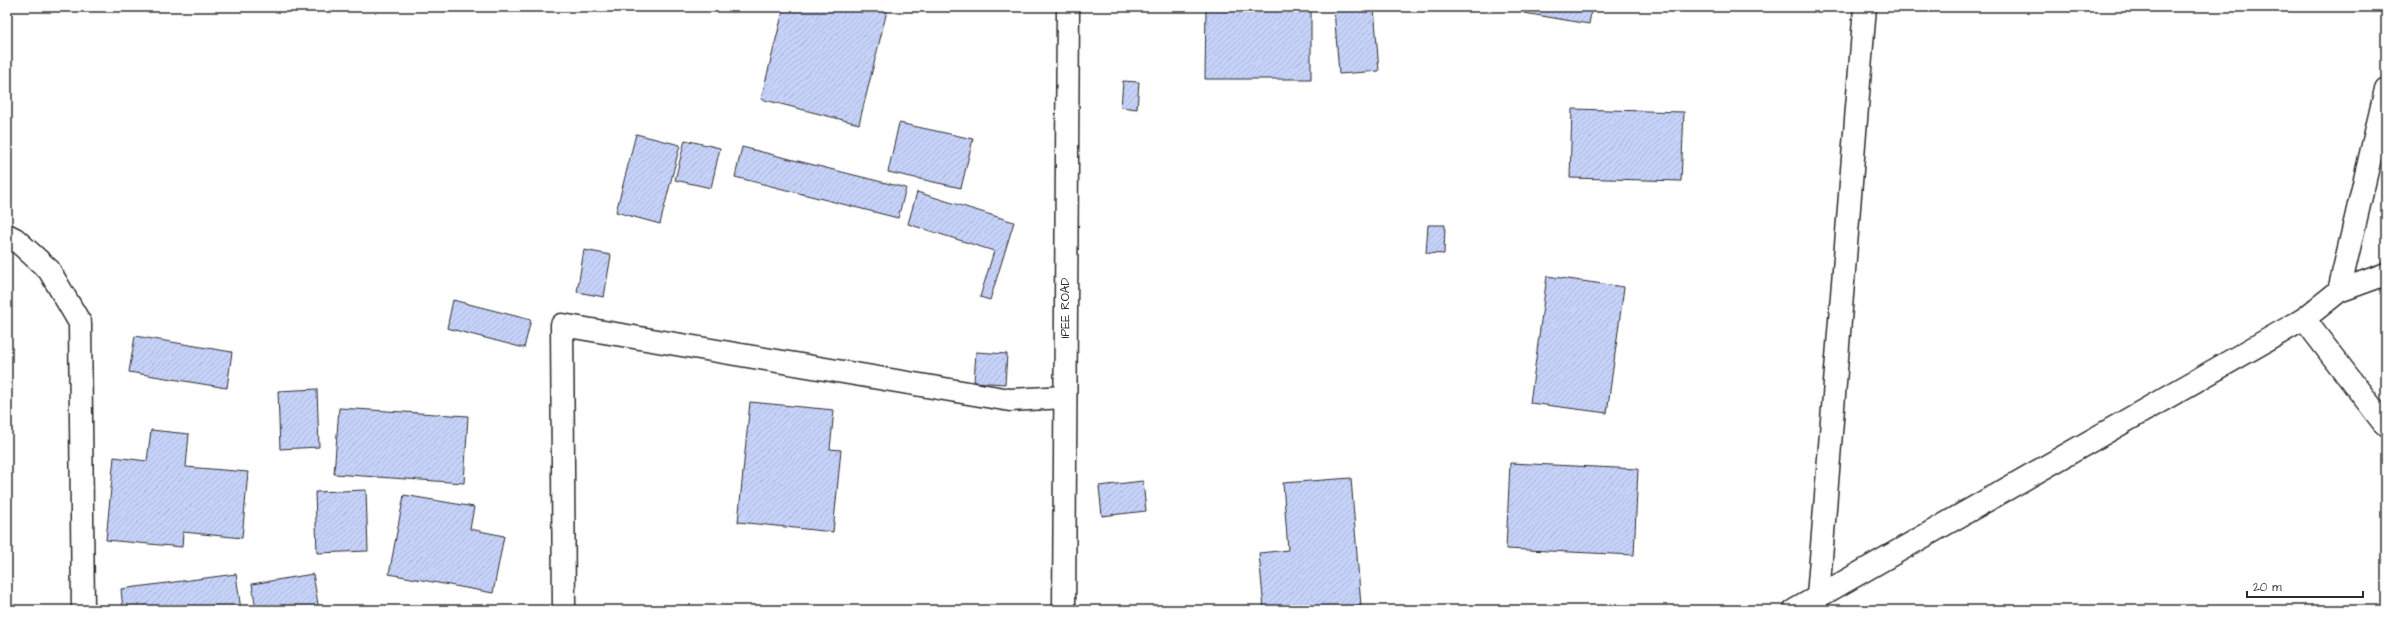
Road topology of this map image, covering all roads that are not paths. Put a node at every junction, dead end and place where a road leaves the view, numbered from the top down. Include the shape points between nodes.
1 (1068, 7) edge
2 (1865, 7) edge
3 (2386, 89) edge
4 (7, 235) edge
5 (2386, 274) edge
6 (2339, 292) junction
7 (2304, 319) junction
8 (1065, 397) junction
9 (2386, 426) edge
10 (1818, 596) junction
11 (83, 610) edge
12 (564, 610) edge
13 (1064, 610) edge
14 (1795, 610) edge

1 - 8 street, IPEE ROAD
2 - 10 street
3 - 6 street
4 - 11 street via 15,239 49,270 80,323
5 - 6 street
6 - 7 street
7 - 9 street
7 - 10 street
8 - 12 street via 1010,400 562,326
8 - 13 street, IPEE ROAD
10 - 14 street

